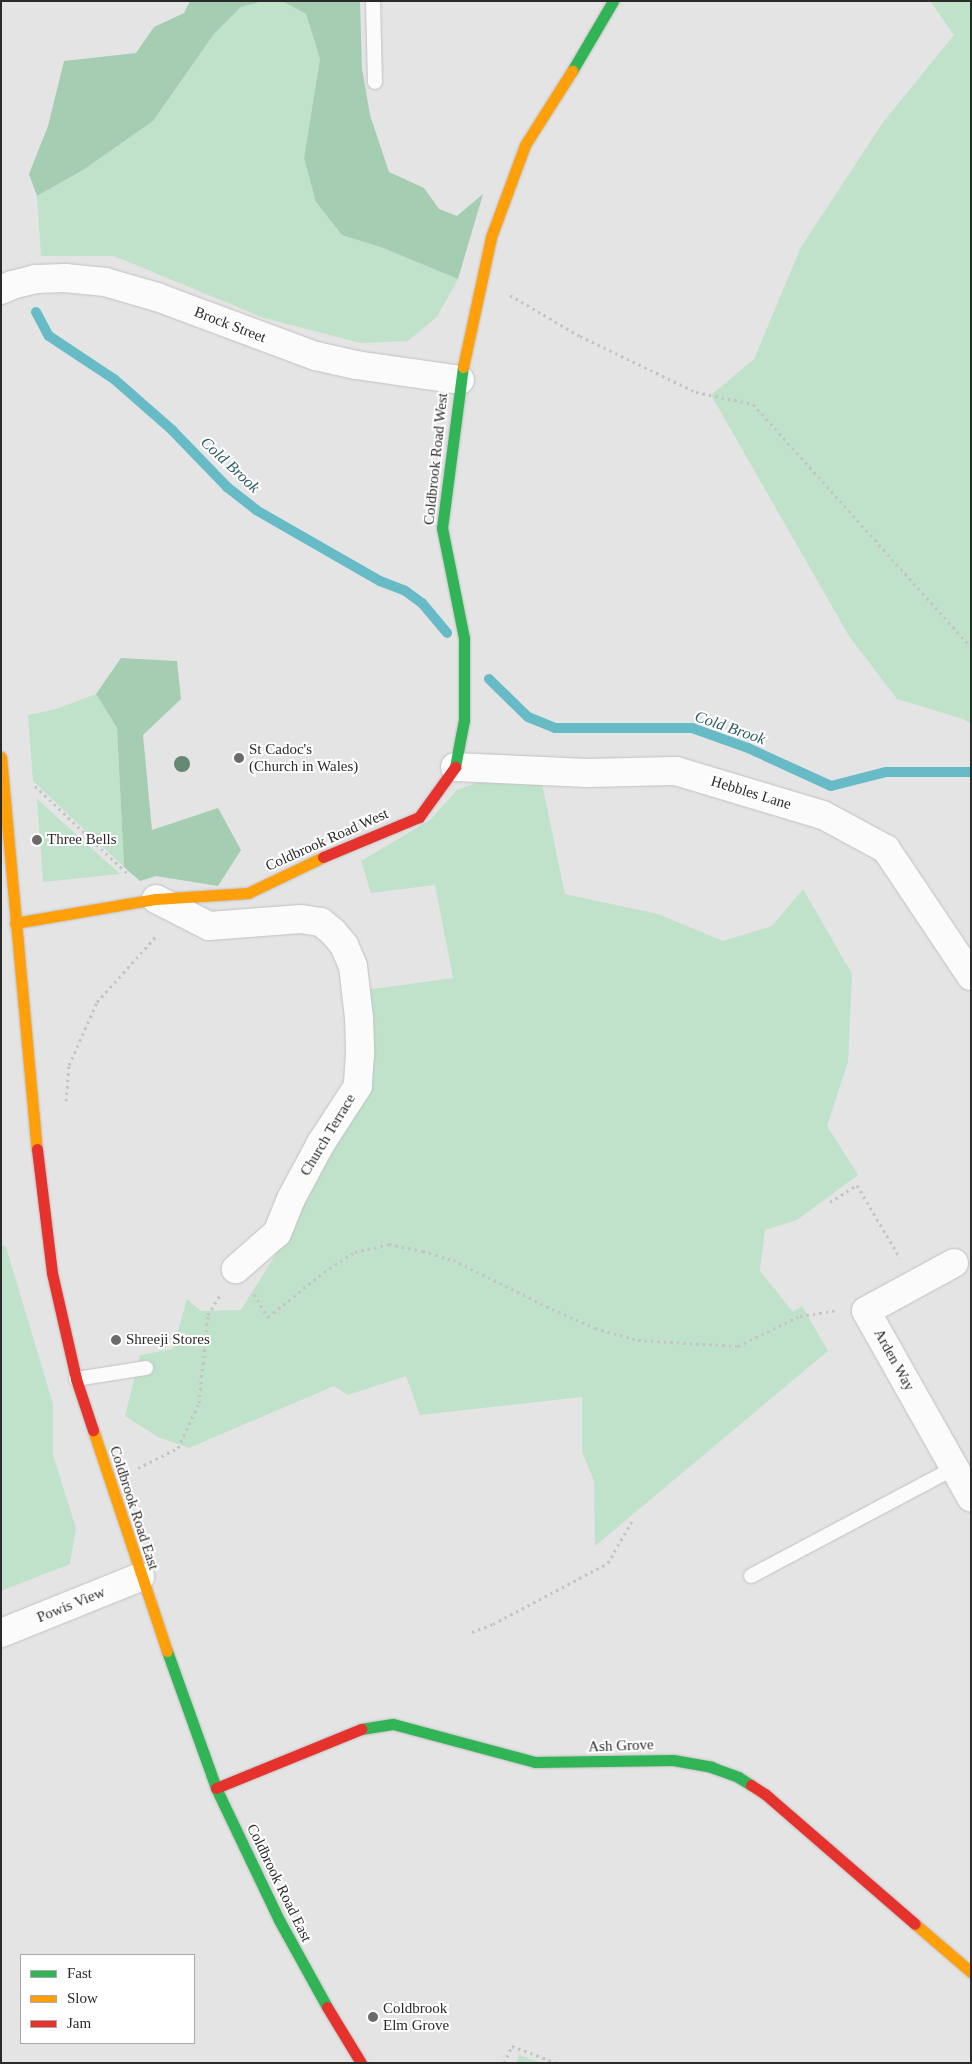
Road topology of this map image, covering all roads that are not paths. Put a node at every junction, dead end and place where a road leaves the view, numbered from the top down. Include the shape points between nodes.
1 (373, 1) edge
2 (613, 1) edge
3 (375, 82) dead end
4 (1, 290) edge
5 (460, 380) junction
6 (1, 757) edge
7 (455, 767) junction
8 (156, 899) junction
9 (11, 926) junction
10 (971, 976) edge
11 (954, 1263) dead end
12 (236, 1269) road end
13 (146, 1368) dead end
14 (76, 1379) junction
15 (954, 1468) junction
16 (971, 1497) edge
17 (140, 1576) junction
18 (751, 1576) dead end
19 (1, 1633) edge
20 (216, 1788) junction
21 (971, 1972) edge
22 (361, 2063) edge

1 - 3 lane
2 - 5 street, Coldbrook Road West via 525,145 491,238
4 - 5 street, Brock Street via 36,279 105,282 157,297 316,356
5 - 7 street, Coldbrook Road West via 442,528 464,638 464,720
6 - 9 street, Coldbrook Road East
7 - 8 street, Coldbrook Road West via 419,816 347,845 248,893
7 - 10 street, Hebbles Lane via 586,773 676,771 823,814 886,849
8 - 9 street, Coldbrook Road West
8 - 12 street, Church Terrace via 209,926 301,919 321,922 344,944 353,966 359,1018 358,1086 321,1143 291,1199 278,1233
9 - 14 street, Coldbrook Road East via 52,1273
11 - 15 street, Arden Way via 866,1311
13 - 14 lane
14 - 17 street, Coldbrook Road East
15 - 16 street, Arden Way
15 - 18 lane
17 - 19 street, Powis View
17 - 20 street, Coldbrook Road East
20 - 21 street, Ash Grove via 341,1736 370,1726 393,1724 535,1762 673,1760 711,1767 738,1777 765,1794
20 - 22 street, Coldbrook Road East via 279,1920

